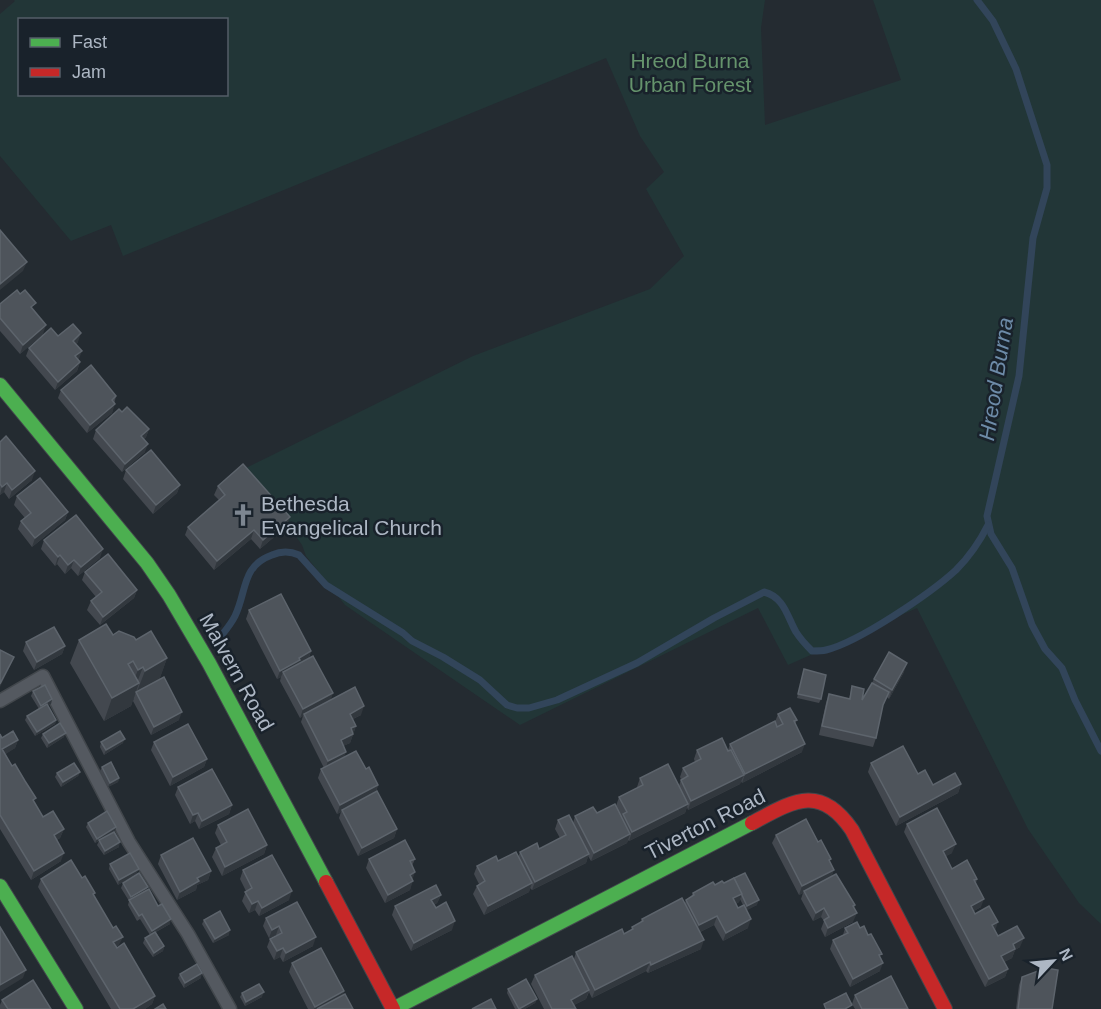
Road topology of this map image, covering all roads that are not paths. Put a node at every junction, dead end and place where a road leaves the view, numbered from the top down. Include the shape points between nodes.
1 (0, 384) edge
2 (0, 701) edge
3 (0, 886) edge
4 (76, 1009) edge
5 (230, 1009) edge
6 (393, 1009) edge
7 (945, 1009) edge

1 - 6 street, Malvern Road via 169,595
2 - 5 lane via 43,676 129,842
3 - 4 street
6 - 7 street, Tiverton Road via 792,802 810,799 824,803 844,817

